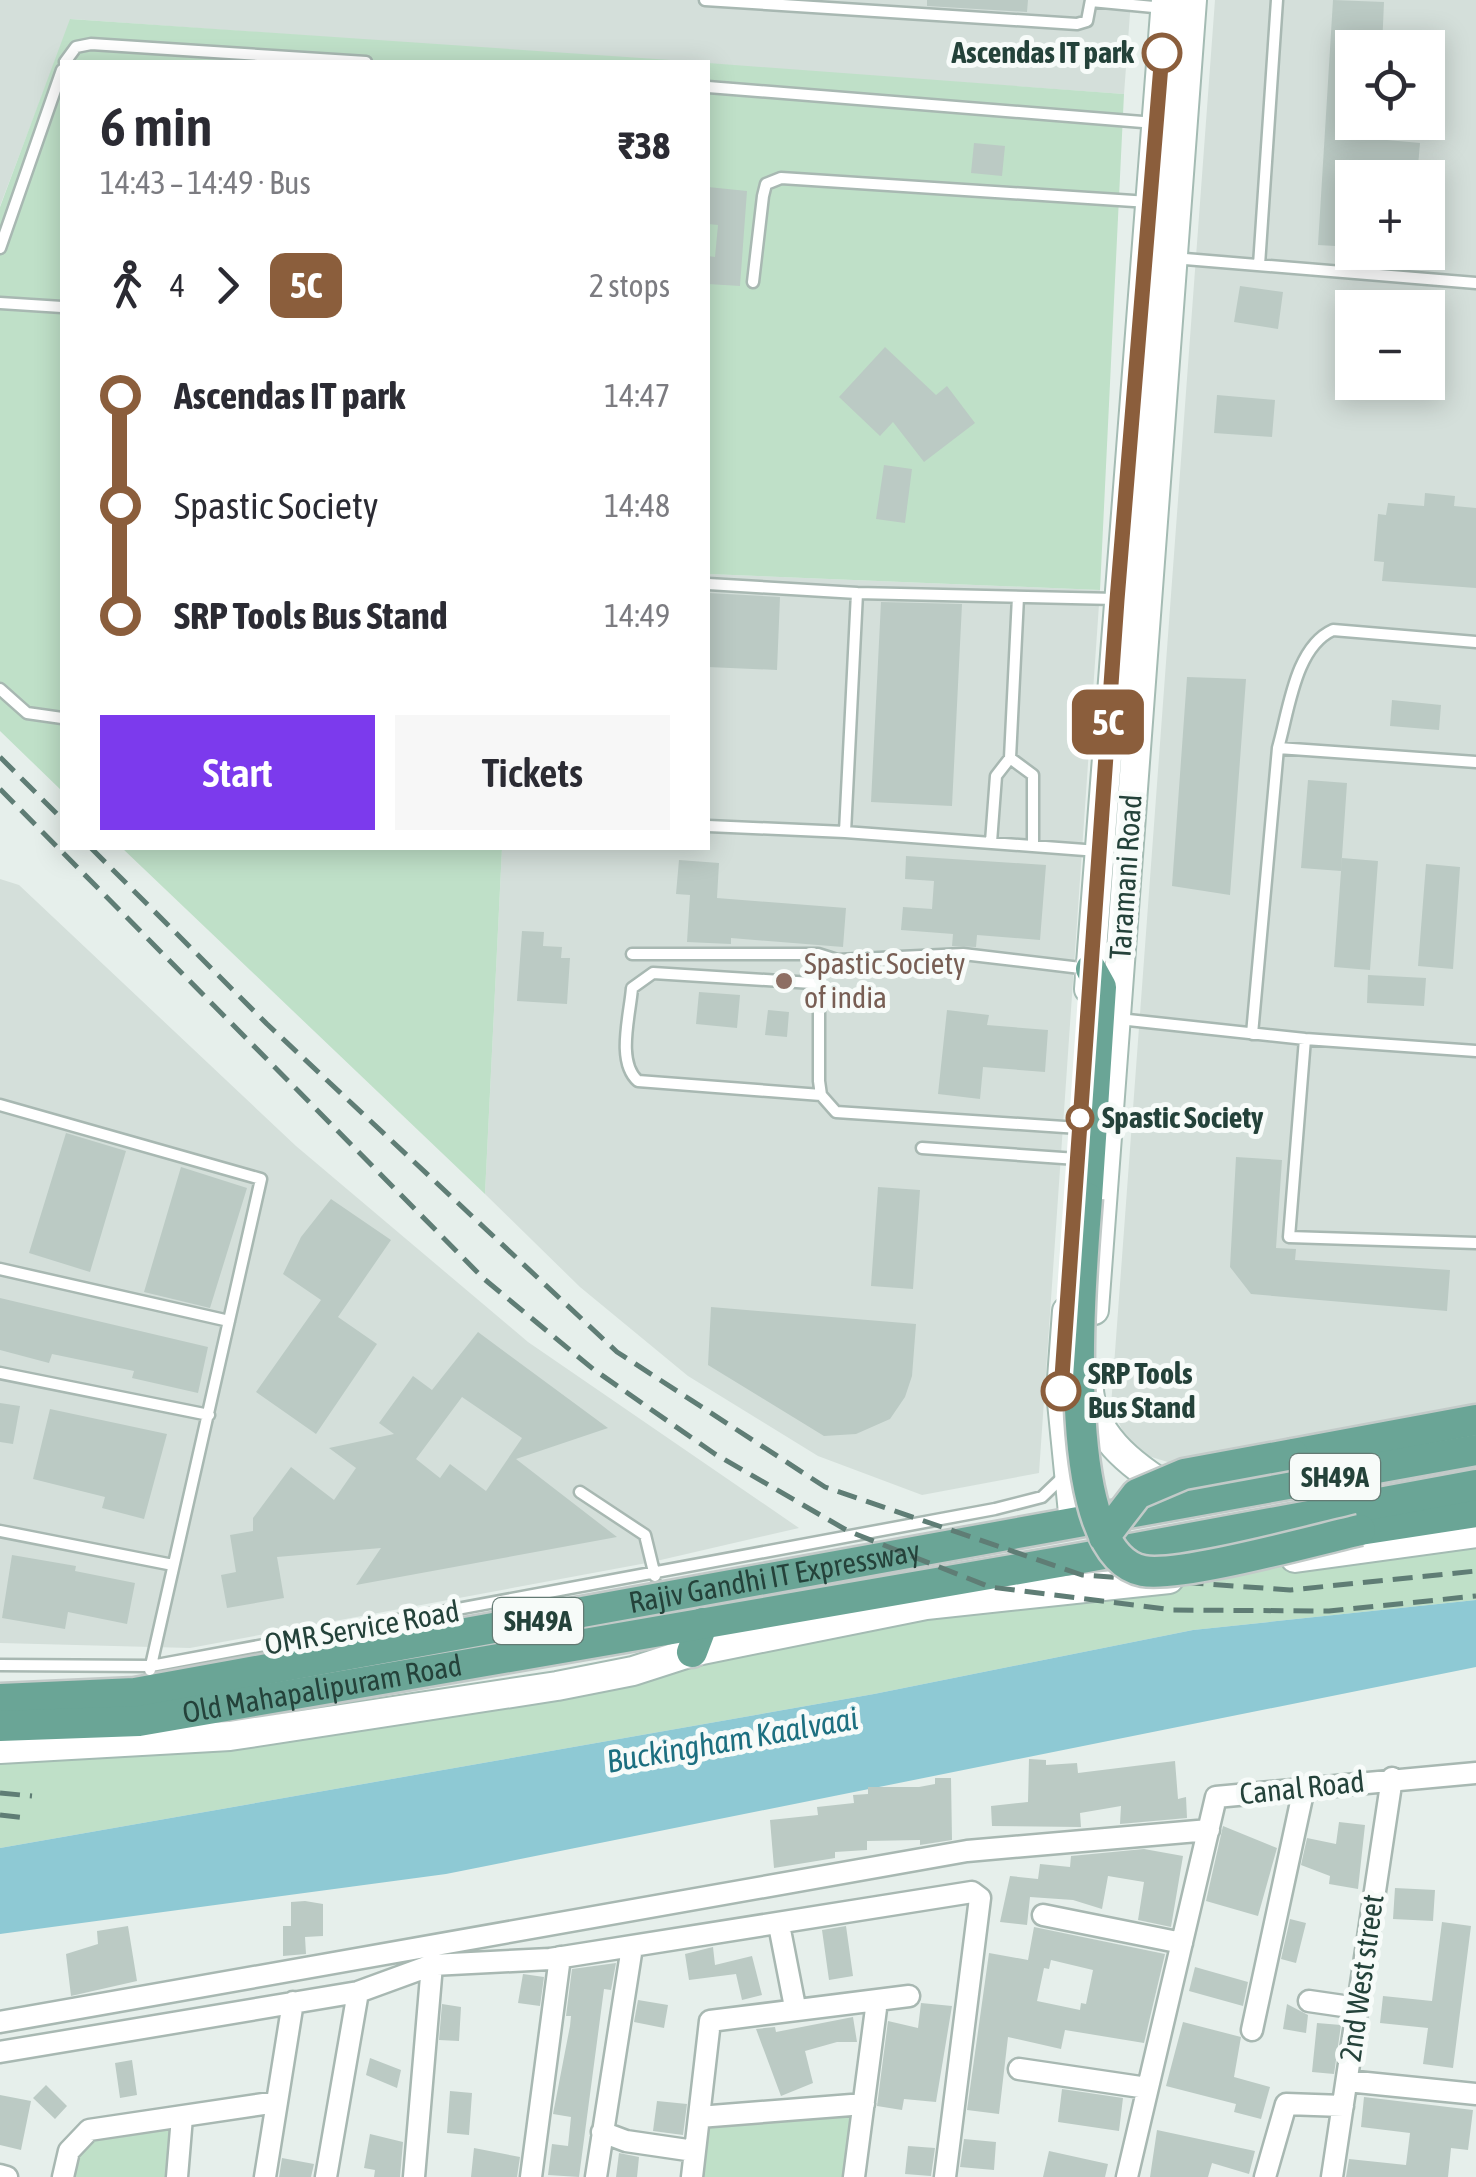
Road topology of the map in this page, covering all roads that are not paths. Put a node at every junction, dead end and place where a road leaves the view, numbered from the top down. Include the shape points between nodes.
1 (704, 0) edge
2 (885, 0) edge
3 (1277, 0) edge
4 (1091, 1) edge
5 (1174, 3) edge
6 (832, 4) edge
7 (884, 14) junction
8 (66, 60) edge
9 (336, 60) edge
10 (60, 76) edge
11 (710, 87) edge
12 (1156, 123) junction
13 (1152, 202) junction
14 (0, 248) edge
15 (1160, 257) junction
16 (1259, 265) junction
17 (753, 282) dead end
18 (1476, 283) edge
19 (0, 303) edge
20 (60, 306) edge
21 (710, 584) edge
22 (858, 593) junction
23 (1018, 597) junction
24 (1117, 600) junction
25 (1476, 642) edge
26 (0, 689) edge
27 (60, 718) edge
28 (1278, 748) junction
29 (1010, 758) junction
30 (1476, 762) edge
31 (710, 826) edge
32 (845, 832) junction
33 (991, 842) junction
34 (1034, 846) junction
35 (1099, 851) junction
36 (632, 954) dead end
37 (1091, 969) junction
38 (1116, 1018) junction
39 (1252, 1034) junction
40 (1305, 1039) junction
41 (1476, 1050) edge
42 (821, 1094) junction
43 (0, 1105) edge
44 (1080, 1128) junction
45 (922, 1148) dead end
46 (1077, 1159) junction
47 (1476, 1244) edge
48 (0, 1269) edge
49 (229, 1321) junction
50 (0, 1372) edge
51 (209, 1415) junction
52 (1476, 1420) edge
53 (1476, 1450) edge
54 (1132, 1466) junction
55 (1066, 1474) junction
56 (1476, 1485) edge
57 (580, 1492) dead end
58 (1194, 1503) junction
59 (1476, 1512) edge
60 (1074, 1523) junction
61 (0, 1532) edge
62 (1476, 1533) edge
63 (1104, 1537) junction
64 (173, 1565) junction
65 (651, 1589) junction
66 (584, 1613) junction
67 (651, 1632) junction
68 (697, 1637) junction
69 (590, 1643) junction
70 (0, 1665) edge
71 (149, 1678) junction
72 (0, 1699) edge
73 (0, 1726) edge
74 (0, 1749) edge
75 (1476, 1773) edge
76 (1392, 1778) junction
77 (1304, 1788) junction
78 (1209, 1830) junction
79 (1043, 1915) dead end
80 (779, 1924) junction
81 (1182, 1943) junction
82 (632, 1947) junction
83 (560, 1957) junction
84 (432, 1965) junction
85 (358, 1992) junction
86 (908, 1996) dead end
87 (877, 2001) junction
88 (1309, 2001) dead end
89 (293, 2002) junction
90 (795, 2008) junction
91 (1358, 2008) junction
92 (0, 2022) edge
93 (1252, 2030) dead end
94 (2, 2051) edge
95 (1020, 2068) dead end
96 (1346, 2081) junction
97 (1147, 2088) junction
98 (1476, 2094) edge
99 (277, 2102) junction
100 (864, 2104) junction
101 (1343, 2106) junction
102 (699, 2116) junction
103 (182, 2117) junction
104 (602, 2132) junction
105 (694, 2151) junction
106 (0, 2175) edge
107 (8, 2177) edge
108 (63, 2177) edge
109 (177, 2177) edge
110 (266, 2177) edge
111 (326, 2177) edge
112 (414, 2177) edge
113 (531, 2177) edge
114 (596, 2177) edge
115 (692, 2177) edge
116 (854, 2177) edge
117 (945, 2177) edge
118 (1127, 2177) edge
119 (1265, 2177) edge
120 (1332, 2177) edge

1 - 6 lane
2 - 7 lane
3 - 16 lane
4 - 5 lane
4 - 7 lane via 1087,21 1078,24
5 - 12 street, Taramani Road
5 - 15 street, Taramani Road
6 - 7 lane
8 - 9 lane via 76,47 92,44
10 - 14 lane
11 - 12 lane
12 - 13 street, Taramani Road
13 - 15 street, Taramani Road
13 - 17 lane via 781,178 766,184 762,196
15 - 16 lane
15 - 24 street, Taramani Road
15 - 38 street, Taramani Road
16 - 18 lane
19 - 20 lane
21 - 22 lane
22 - 23 lane
22 - 32 lane
23 - 24 lane
23 - 29 lane
24 - 35 street, Taramani Road
25 - 28 lane via 1334,630 1318,637
26 - 27 lane via 28,713
28 - 30 lane
28 - 39 lane
29 - 33 lane via 996,776
29 - 34 lane via 1033,775
31 - 32 lane
32 - 33 lane
33 - 34 lane
34 - 35 lane
35 - 37 street, Taramani Road
36 - 37 lane via 818,954 837,960 963,954
37 - 44 street, Taramani Road
37 - 63 main road, bridge via 1102,987 1077,1392 1085,1468
38 - 39 lane
38 - 54 street, Taramani Road via 1088,1395 1110,1442
39 - 40 lane
40 - 41 lane
40 - 47 lane via 1289,1237
42 - 42 lane via 819,992 812,983 653,973 632,988 626,1060 638,1080
42 - 44 lane via 848,1116
43 - 49 lane via 261,1180
44 - 46 street, Taramani Road
45 - 46 lane
46 - 55 street, Taramani Road via 1061,1392
48 - 49 lane
49 - 51 lane
50 - 51 lane
51 - 64 lane
52 - 63 main road, bridge via 1184,1474 1137,1494
53 - 58 main road, SH49A
54 - 55 street
54 - 58 street
55 - 60 street, Taramani Road
55 - 65 lane, OMR Service Road via 1042,1497
56 - 68 main road, Old Mahapalipuram Road / SH49A
57 - 65 lane via 645,1535
58 - 60 main road, Rajiv Gandhi IT Expressway
59 - 63 main road, bridge via 1156,1572 1122,1562
60 - 65 main road, Rajiv Gandhi IT Expressway / SH49A
61 - 64 lane
62 - 68 street via 1155,1582
64 - 71 lane
65 - 66 main road, Rajiv Gandhi IT Expressway / SH49A
65 - 67 main road
65 - 71 lane, OMR Service Road
66 - 69 main road
66 - 71 main road, Rajiv Gandhi IT Expressway / SH49A
67 - 68 main road, Old Mahapalipuram Road / SH49A
67 - 69 main road, Old Mahapalipuram Road / SH49A
68 - 74 street via 633,1671 558,1686 230,1736
69 - 73 main road, Old Mahapalipuram Road / SH49A via 139,1722
70 - 71 lane, OMR Service Road
71 - 72 main road, Rajiv Gandhi IT Expressway / SH49A
75 - 76 street, Canal Road
76 - 77 street, Canal Road
76 - 91 street, 2nd West street
77 - 78 street, Canal Road via 1216,1797
77 - 93 street
78 - 81 street, Canal Road
78 - 92 street via 967,1852
79 - 81 street
80 - 82 street
80 - 90 street
80 - 117 street via 972,1892 980,1898
81 - 97 street, Canal Road
82 - 83 street
82 - 104 street
83 - 84 street
83 - 113 street
84 - 85 street
84 - 112 street
85 - 89 street
85 - 111 street
86 - 87 street
87 - 90 street
87 - 100 street
88 - 91 street
89 - 94 street
89 - 99 street
90 - 102 street via 710,2022
91 - 96 street, 2nd West street
95 - 97 street
96 - 98 street
96 - 101 street, 2nd West street
97 - 118 street, Canal Road
99 - 103 street
99 - 110 street
100 - 102 street
100 - 116 street
101 - 119 street via 1286,2104
101 - 120 street, 2nd West street
102 - 105 street
103 - 108 street via 89,2130 69,2151
103 - 109 street
104 - 105 street
104 - 114 street
105 - 115 street
106 - 107 street

